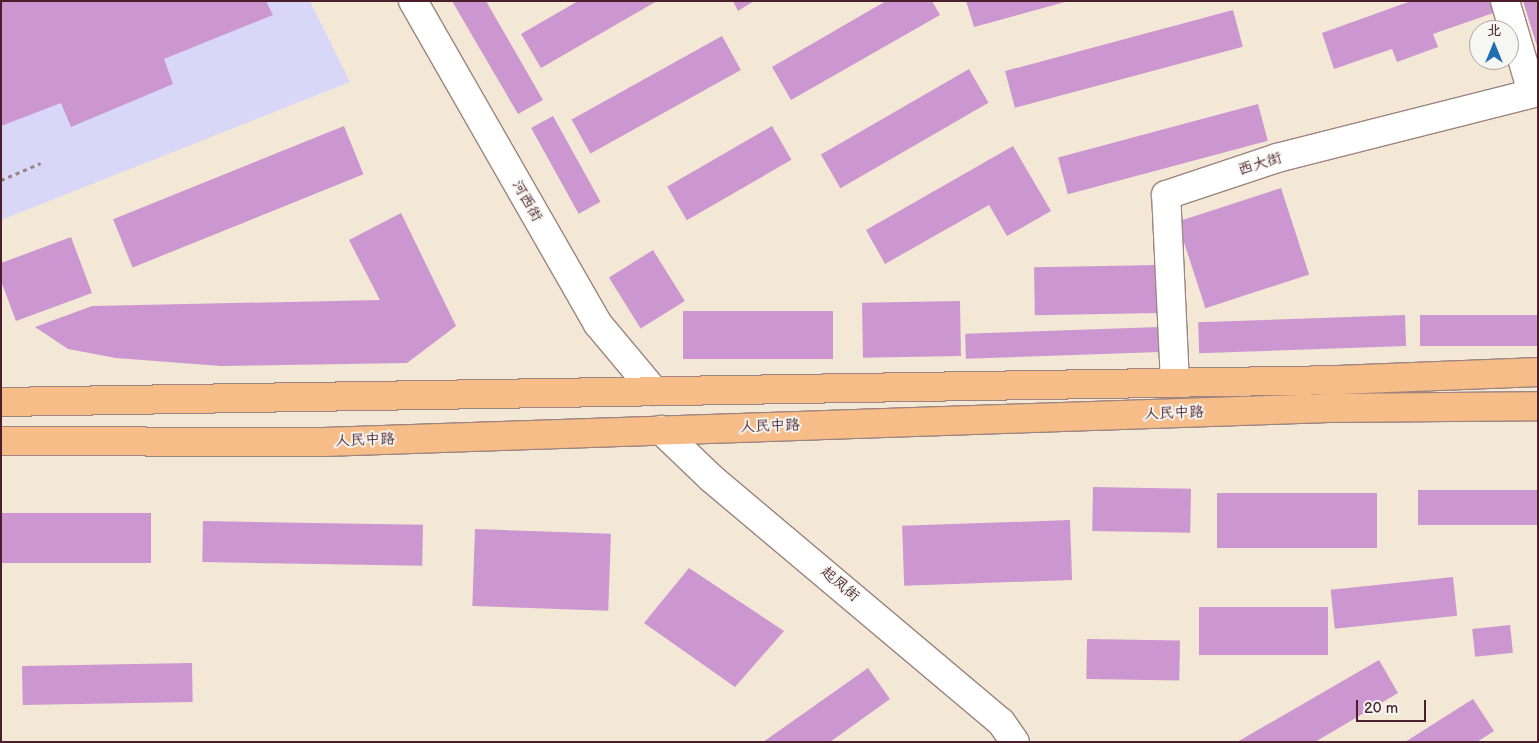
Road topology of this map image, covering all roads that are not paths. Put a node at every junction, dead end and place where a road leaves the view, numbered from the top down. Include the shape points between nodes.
1 (413, 1) edge
2 (1505, 1) edge
3 (1535, 92) edge
4 (1538, 372) edge
5 (1175, 383) junction
6 (654, 391) junction
7 (1, 402) edge
8 (1538, 406) edge
9 (661, 430) junction
10 (1, 441) edge
11 (1015, 742) edge

1 - 6 street, 河西街 via 598,324
2 - 3 street
3 - 5 street, 西大街 via 1277,158 1166,195
4 - 5 main road, 人民中路
5 - 6 main road, 人民中路
6 - 7 main road, 人民中路
8 - 9 main road, 人民中路 via 1328,408
9 - 10 main road, 人民中路 via 323,442
9 - 11 street, 起凤街 via 711,478 994,716

